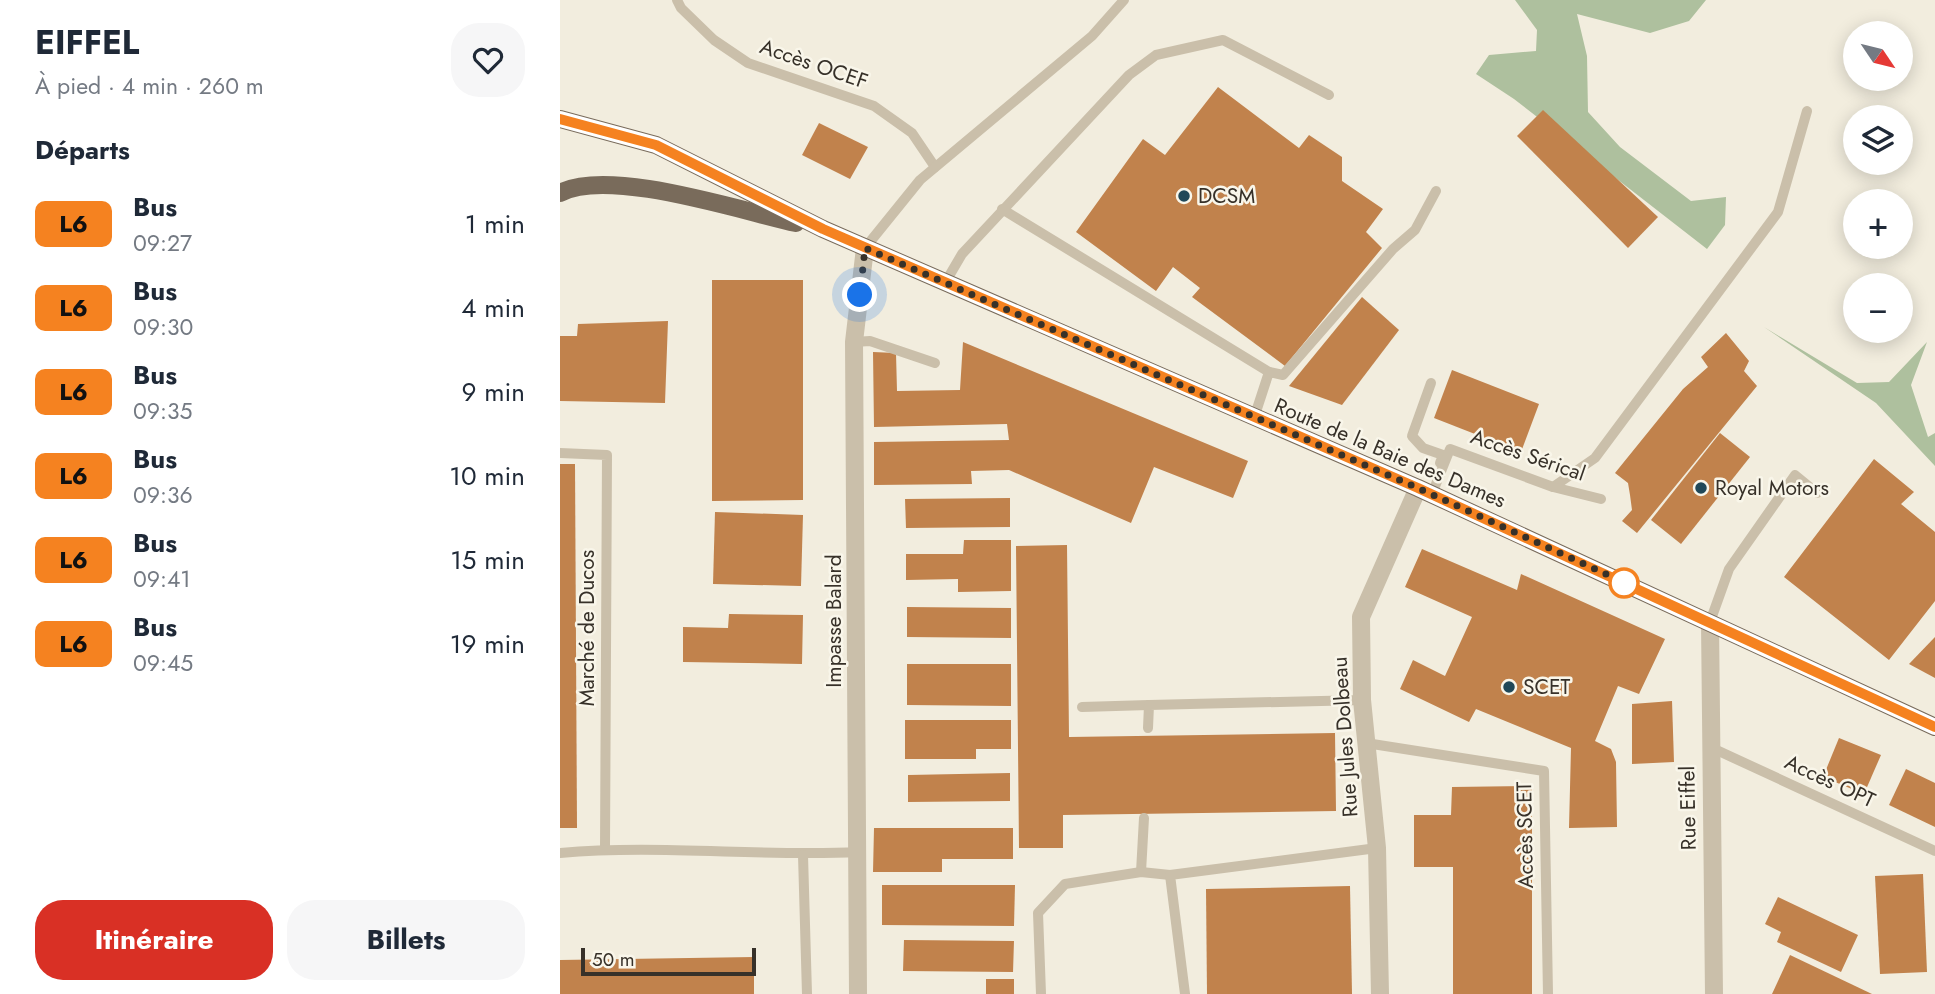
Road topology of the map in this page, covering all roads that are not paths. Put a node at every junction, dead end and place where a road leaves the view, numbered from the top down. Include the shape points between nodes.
1 (677, 0) edge
2 (1124, 0) edge
3 (1329, 95) dead end
4 (1807, 111) dead end
5 (560, 119) edge
6 (935, 167) junction
7 (1436, 191) dead end
8 (560, 193) edge
9 (1002, 209) junction
10 (823, 229) junction
11 (865, 248) junction
12 (945, 283) junction
13 (854, 342) junction
14 (935, 363) dead end
15 (1269, 372) junction
16 (1430, 383) dead end
17 (1254, 419) junction
18 (560, 453) edge
19 (1553, 487) junction
20 (1426, 492) junction
21 (1817, 493) dead end
22 (1601, 499) dead end
23 (1710, 622) junction
24 (1362, 700) junction
25 (1149, 705) junction
26 (1082, 708) dead end
27 (1935, 727) edge
28 (1148, 728) dead end
29 (1366, 743) junction
30 (1709, 746) junction
31 (1144, 818) dead end
32 (605, 848) junction
33 (1377, 848) junction
34 (1935, 851) edge
35 (560, 852) edge
36 (858, 852) junction
37 (803, 855) junction
38 (1141, 872) junction
39 (1170, 875) junction
40 (807, 994) edge
41 (858, 994) edge
42 (1041, 994) edge
43 (1185, 994) edge
44 (1380, 994) edge
45 (1548, 994) edge
46 (1714, 994) edge

1 - 6 lane, Accès OCEF via 714,40 748,63 874,106 912,133
2 - 6 lane via 1092,36
3 - 9 lane via 1223,40 1156,55 1129,75
4 - 19 lane via 1778,212 1595,458
5 - 10 main road, Route de la Baie des Dames via 656,145
6 - 11 lane
7 - 15 lane via 1415,230 1283,375
8 - 10 main road, Route de la Baie des Dames via 584,185 621,184
9 - 12 lane via 962,254
9 - 15 lane
10 - 11 main road, Route de la Baie des Dames
11 - 12 main road, Route de la Baie des Dames
11 - 13 street, Impasse Balard
12 - 17 main road, Route de la Baie des Dames
13 - 14 lane via 870,341
13 - 36 street, Impasse Balard
15 - 17 lane
16 - 20 lane via 1412,436 1423,448 1443,455
17 - 20 main road, Route de la Baie des Dames
18 - 32 lane, Marché de Ducos via 607,455
19 - 20 lane, Accès Sérical via 1450,449
19 - 22 lane, Accès Sérical
20 - 23 main road, Route de la Baie des Dames
20 - 24 street, Rue Jules Dolbeau via 1361,617
21 - 23 lane via 1795,475 1729,569
23 - 27 main road, Route de la Baie des Dames
23 - 30 street, Rue Eiffel
24 - 25 lane
24 - 29 street, Rue Jules Dolbeau
25 - 26 lane
25 - 28 lane
29 - 33 street, Rue Jules Dolbeau
29 - 45 lane, Accès SCET via 1544,771
30 - 34 lane, Accès OPT
30 - 46 street, Rue Eiffel
31 - 38 lane
32 - 35 lane
32 - 37 lane
33 - 39 lane
33 - 44 street, Rue Jules Dolbeau
36 - 37 lane
36 - 41 street, Impasse Balard
37 - 40 lane
38 - 39 lane
38 - 42 lane via 1065,884 1038,913
39 - 43 lane

